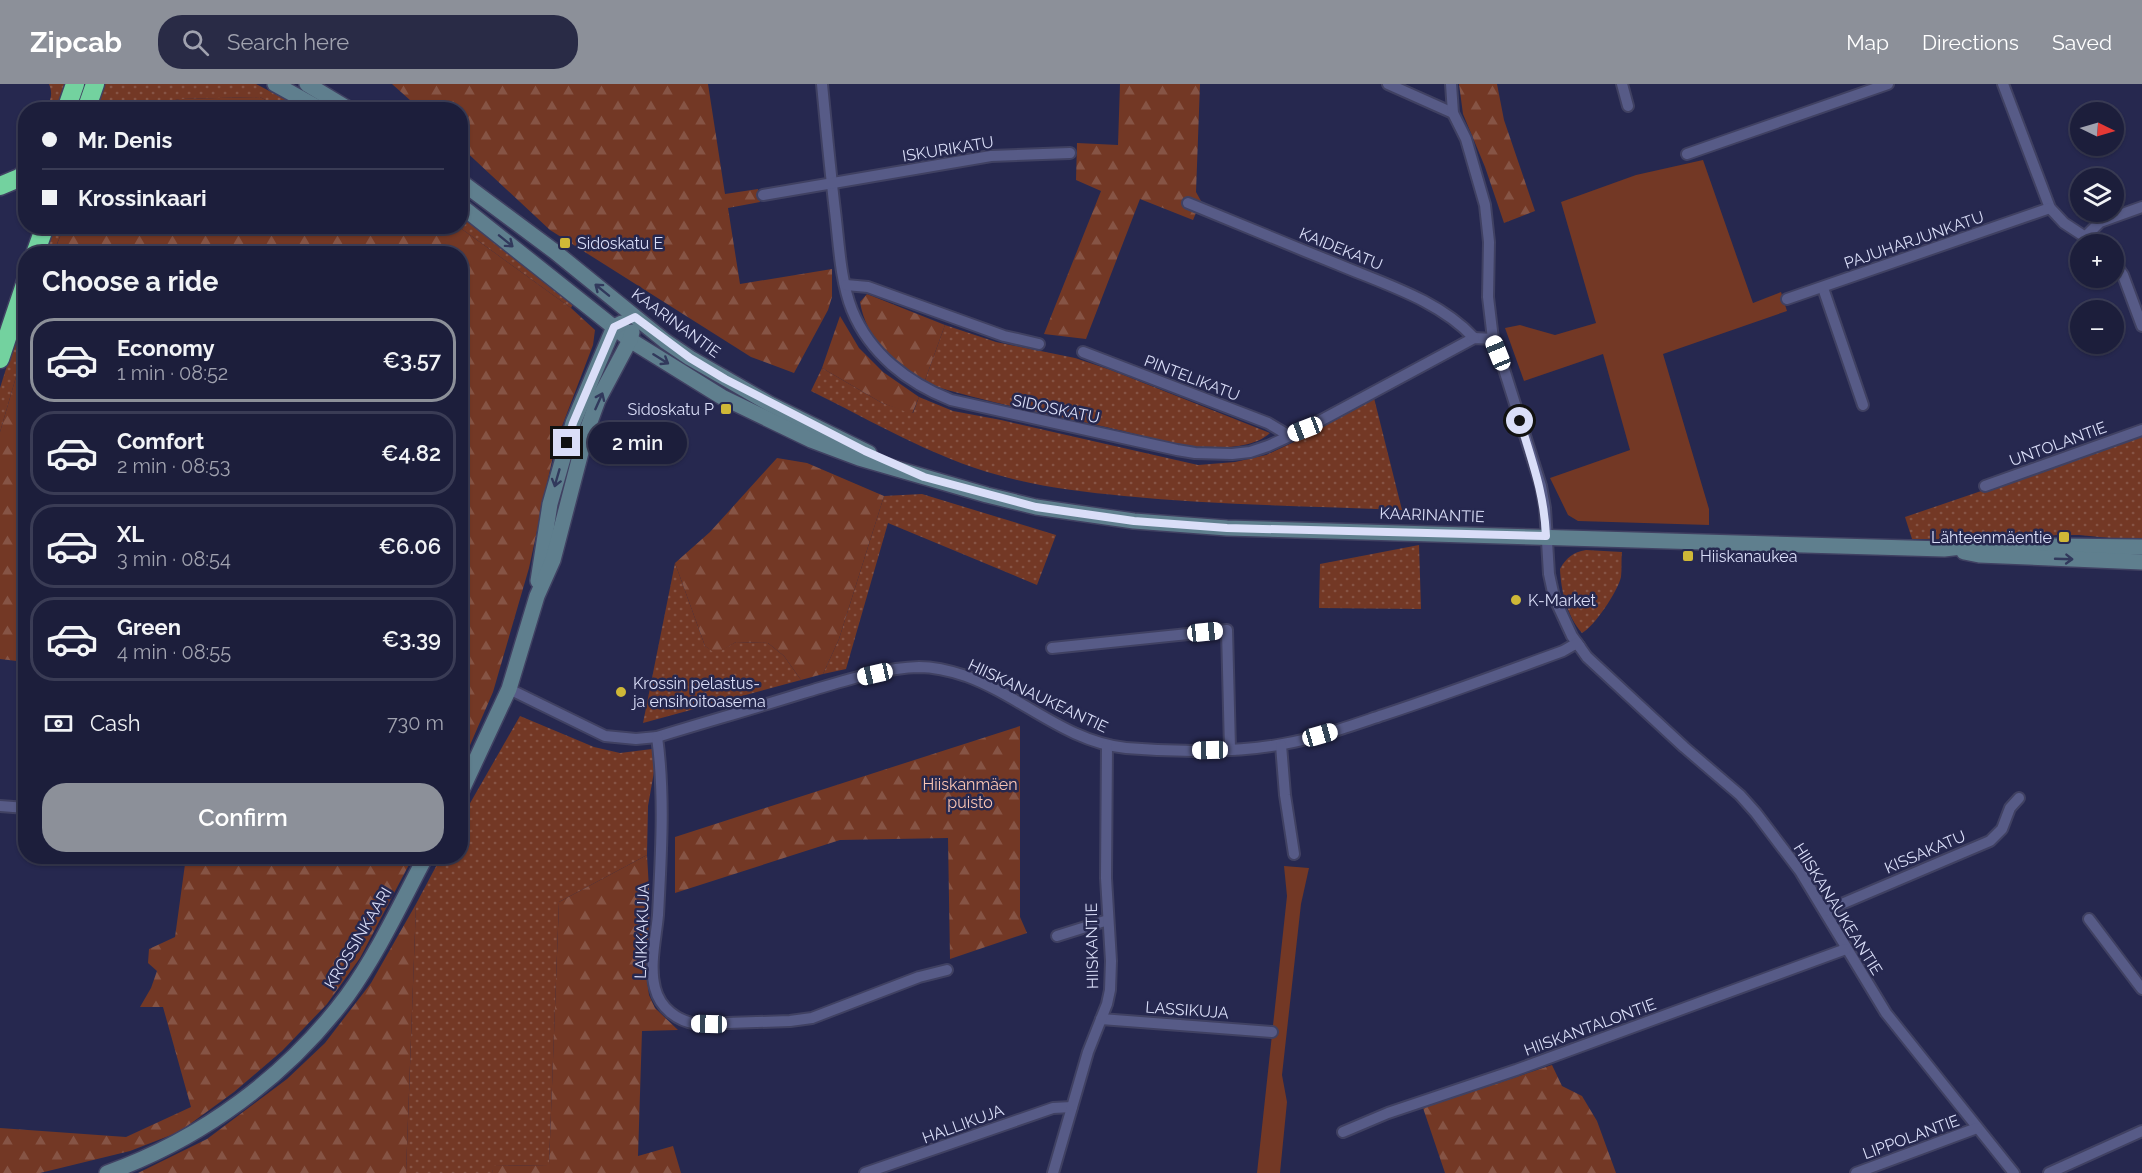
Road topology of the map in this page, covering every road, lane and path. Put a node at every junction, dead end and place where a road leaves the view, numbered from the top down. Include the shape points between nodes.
1 (75, 84) edge
2 (95, 84) edge
3 (274, 84) edge
4 (307, 84) edge
5 (822, 84) edge
6 (1388, 84) edge
7 (1451, 84) edge
8 (1622, 84) edge
9 (1888, 84) edge
10 (2003, 84) edge
11 (69, 102) edge
12 (89, 102) edge
13 (307, 102) edge
14 (337, 102) edge
15 (1628, 106) dead end
16 (1453, 113) junction
17 (1070, 153) dead end
18 (1687, 154) dead end
19 (18, 178) edge
20 (832, 183) junction
21 (0, 186) edge
22 (468, 187) edge
23 (763, 195) dead end
24 (1188, 203) dead end
25 (2142, 207) edge
26 (2050, 208) junction
27 (468, 210) edge
28 (2083, 234) edge
29 (2088, 234) edge
30 (2124, 278) edge
31 (846, 285) junction
32 (1823, 288) junction
33 (1787, 299) dead end
34 (18, 305) edge
35 (635, 317) junction
36 (2142, 326) edge
37 (614, 327) junction
38 (1474, 338) junction
39 (1493, 339) junction
40 (630, 340) junction
41 (1039, 344) dead end
42 (1083, 352) dead end
43 (0, 359) edge
44 (1863, 405) dead end
45 (2142, 430) edge
46 (1288, 435) junction
47 (924, 477) junction
48 (1985, 486) dead end
49 (1546, 536) junction
50 (2142, 548) edge
51 (1944, 549) junction
52 (2142, 562) edge
53 (537, 596) junction
54 (1052, 648) dead end
55 (1587, 657) junction
56 (508, 689) junction
57 (657, 737) junction
58 (1107, 745) junction
59 (1281, 745) junction
60 (1230, 749) junction
61 (468, 776) edge
62 (2019, 798) dead end
63 (0, 806) edge
64 (18, 807) edge
65 (1294, 854) dead end
66 (422, 864) edge
67 (1824, 911) junction
68 (2089, 918) dead end
69 (1108, 921) junction
70 (1057, 936) dead end
71 (1846, 949) junction
72 (947, 970) dead end
73 (2142, 990) edge
74 (1101, 1018) junction
75 (1272, 1032) dead end
76 (1072, 1107) junction
77 (1977, 1128) junction
78 (2142, 1131) edge
79 (1343, 1132) dead end
80 (107, 1173) edge
81 (865, 1173) edge
82 (1053, 1173) edge
83 (1856, 1173) edge
84 (2014, 1173) edge
85 (2049, 1173) edge

1 - 11 highway
2 - 12 highway
3 - 13 main road
4 - 14 main road
5 - 20 street, SIDOSKATU
6 - 16 street
7 - 16 street
8 - 15 street
9 - 18 street
10 - 26 street
16 - 39 street, HIISKANAUKEANTIE via 1466,139 1485,205
17 - 20 street, ISKURIKATU via 991,156
19 - 21 highway
20 - 23 street, ISKURIKATU
20 - 31 street, SIDOSKATU
35 -> 22 main road, KAARINANTIE
24 - 38 street, KAIDEKATU via 1403,291 1444,313
25 - 29 street via 2100,222
26 - 28 street via 2064,223
26 - 32 street, PAJUHARJUNKATU
27 -> 37 main road, KAARINANTIE
30 - 36 street
31 - 41 street via 868,287 1004,336
31 - 46 street, SIDOSKATU via 851,308 880,354 912,381 951,400 1196,453 1250,452
32 - 33 street, PAJUHARJUNKATU
32 - 44 street
34 - 43 highway
35 - 37 main road
35 - 40 main road
35 - 47 main road, KAARINANTIE via 725,379
37 - 40 main road, KAARINANTIE
37 -> 53 main road via 573,423 550,504
38 - 39 street
38 - 46 street, SIDOSKATU
39 - 49 street, HIISKANAUKEANTIE via 1541,486
40 -> 47 main road, KAARINANTIE via 722,397 782,428 859,458
53 -> 40 main road via 552,560 586,433
42 - 46 street, PINTELIKATU via 1268,423
45 - 48 street, UNTOLANTIE
47 - 49 main road, KAARINANTIE via 1036,507 1134,521 1227,528
49 - 51 main road, KAARINANTIE
49 - 55 street, HIISKANAUKEANTIE via 1554,597 1572,636
50 - 51 main road, KAARINANTIE via 1979,545
51 -> 52 main road, KAARINANTIE via 1979,555
53 - 56 main road
54 - 60 street via 1227,630
55 - 59 street, HIISKANAUKEANTIE via 1578,643 1416,704
55 - 67 street, HIISKANAUKEANTIE via 1740,795 1790,856
56 - 57 street, HIISKANAUKEANTIE via 605,736
56 - 61 main road
57 - 58 street, HIISKANAUKEANTIE via 846,681 922,667 942,669 982,683 1065,729
57 - 72 street, LAIKKAKUJA via 661,800 653,976 657,995 674,1016 697,1024 802,1020
58 - 60 street, HIISKANAUKEANTIE
58 - 69 street, HIISKANTIE
59 - 60 street, HIISKANAUKEANTIE
59 - 65 street
62 - 67 street, KISSAKATU via 2010,808 2002,829 1990,841
63 - 64 street
66 - 80 main road, KROSSINKAARI via 348,994 296,1054 209,1124
67 - 71 street, HIISKANAUKEANTIE
68 - 73 street
69 - 70 street
69 - 74 street, HIISKANTIE via 1111,975
71 - 77 street, HIISKANAUKEANTIE via 1886,1013
71 - 79 street, HIISKANTALONTIE
74 - 75 street, LASSIKUJA
74 - 76 street, HIISKANTIE
76 - 81 street, HALLIKUJA via 1044,1111
76 - 82 street, HIISKANTIE
77 - 83 street, LIPPOLANTIE
77 - 84 street, HIISKANAUKEANTIE
78 - 85 street

